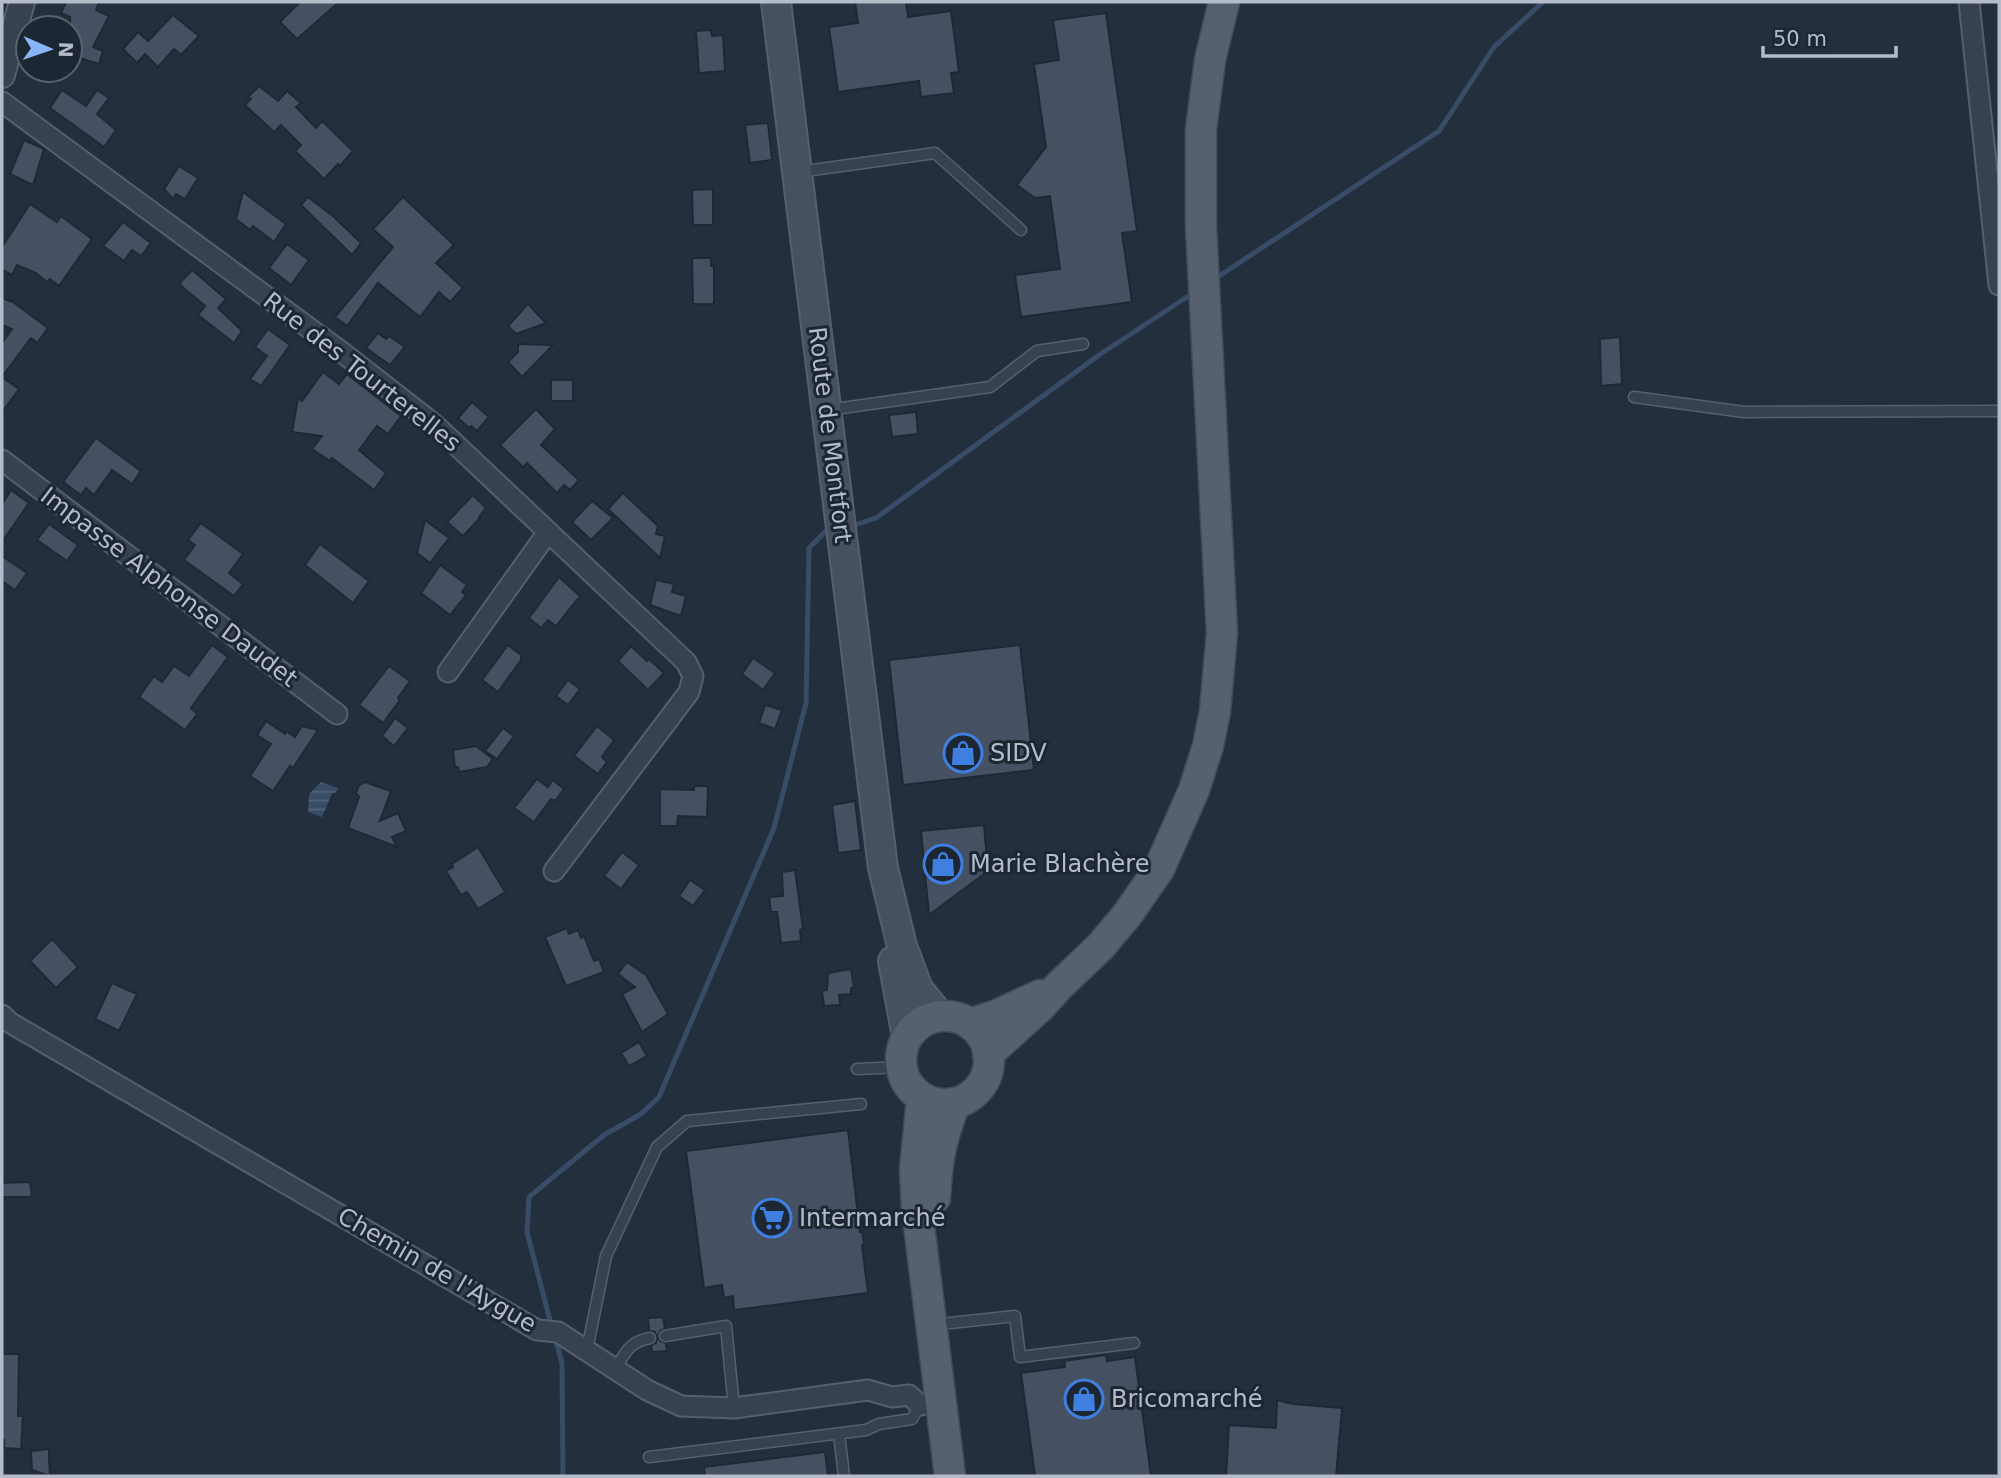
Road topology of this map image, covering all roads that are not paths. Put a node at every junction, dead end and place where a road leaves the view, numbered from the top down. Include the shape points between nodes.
1 (22, 2) edge
2 (776, 2) edge
3 (1224, 2) edge
4 (1969, 2) edge
5 (2, 75) edge
6 (2, 102) edge
7 (798, 172) junction
8 (1021, 230) dead end
9 (1999, 285) edge
10 (1083, 344) dead end
11 (1634, 397) dead end
12 (827, 410) junction
13 (1999, 411) edge
14 (2, 460) edge
15 (548, 532) junction
16 (448, 672) dead end
17 (337, 714) dead end
18 (883, 868) junction
19 (554, 871) dead end
20 (1059, 986) junction
21 (2, 1015) edge
22 (940, 1016) junction
23 (970, 1024) junction
24 (907, 1037) junction
25 (988, 1054) junction
26 (901, 1067) junction
27 (857, 1069) dead end
28 (922, 1098) junction
29 (956, 1103) junction
30 (861, 1104) dead end
31 (950, 1323) junction
32 (665, 1336) dead end
33 (650, 1338) dead end
34 (1134, 1343) dead end
35 (587, 1350) junction
36 (615, 1369) junction
37 (930, 1404) junction
38 (734, 1408) junction
39 (839, 1434) junction
40 (649, 1457) dead end
41 (844, 1476) edge
42 (950, 1476) edge
43 (969, 1476) edge

1 - 5 street
2 - 7 main road, Route de Montfort
3 - 20 main road via 1201,128 1222,633 1215,711 1194,790 1159,869 1100,947
4 - 9 street
6 - 15 street, Rue des Tourterelles via 434,424
7 - 8 lane via 935,153
7 - 12 main road, Route de Montfort
10 - 12 lane via 1037,351 990,387
11 - 13 lane via 1744,412
12 - 18 main road, Route de Montfort
14 - 17 street, Impasse Alphonse Daudet
15 - 16 street
15 - 19 street, Rue des Tourterelles via 686,662 693,676 689,692
18 - 22 main road, Route de Montfort via 918,989
18 - 24 main road, Route de Montfort via 883,907
20 - 23 main road
20 - 25 main road
21 - 35 street, Chemin de l'Aygue via 537,1329 558,1332
22 - 23 main road
22 - 24 main road via 927,1020
23 - 25 main road
24 - 26 main road
25 - 29 main road via 982,1085
26 - 27 lane
26 - 28 main road
28 - 29 main road via 944,1105
28 - 37 main road via 915,1170
29 - 31 main road via 937,1160 935,1199
30 - 35 lane via 687,1121 657,1147 606,1256
31 - 34 lane via 1015,1316 1020,1357
31 - 43 main road
32 - 38 lane via 726,1326
33 - 36 lane via 632,1344
35 - 36 street, Chemin de l'Aygue
36 - 38 street, Chemin de l'Aygue via 681,1406
37 - 38 street, Chemin de l'Aygue via 909,1395 868,1390
37 - 39 lane via 912,1419
37 - 42 main road
39 - 40 lane
39 - 41 lane

